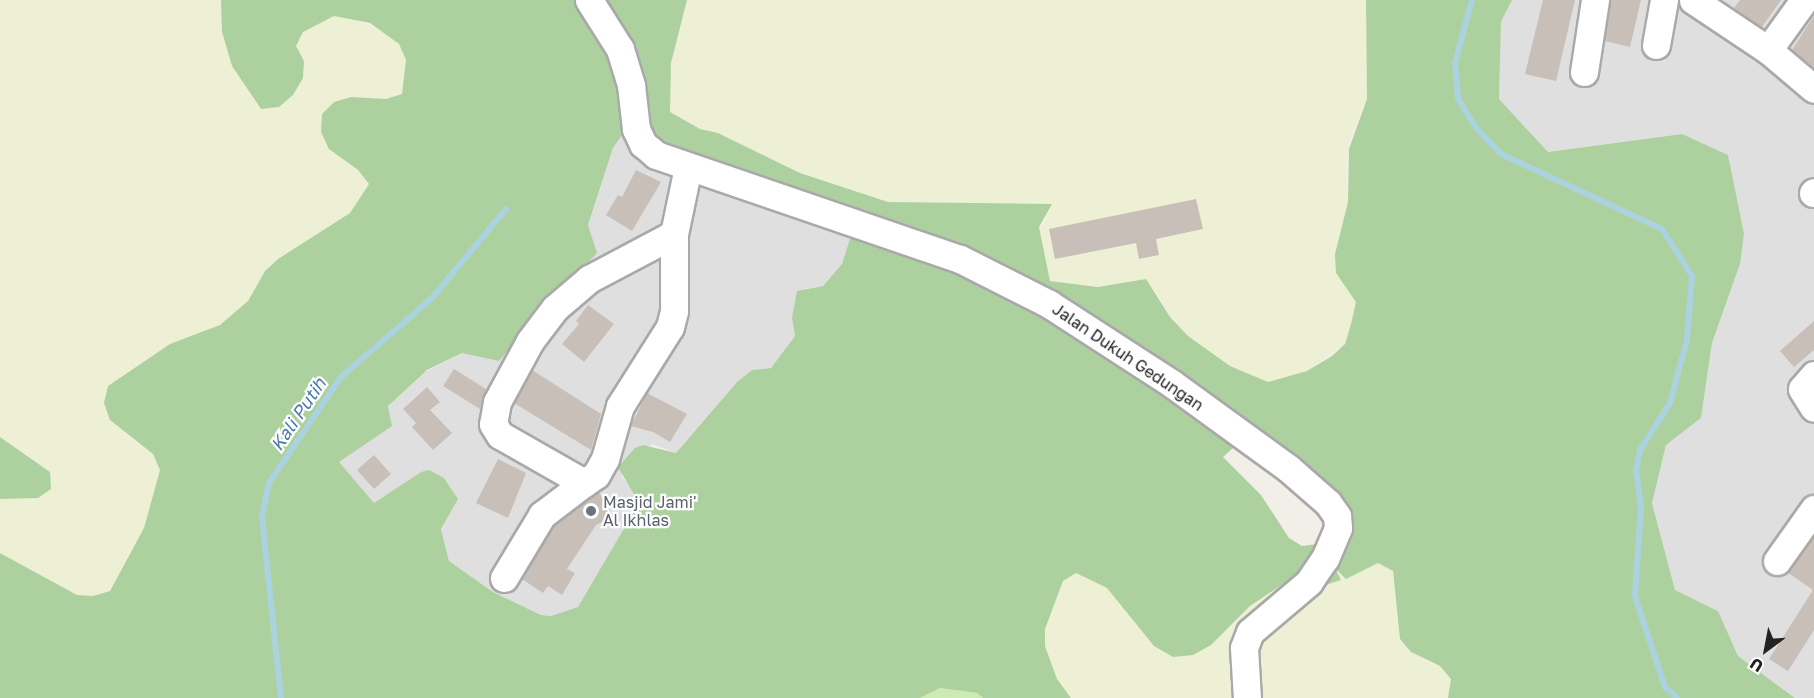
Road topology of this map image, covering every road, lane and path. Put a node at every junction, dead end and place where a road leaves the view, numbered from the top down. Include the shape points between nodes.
1 (589, 0) edge
2 (1595, 0) edge
3 (1664, 0) edge
4 (1804, 0) edge
5 (1702, 2) edge
6 (1656, 45) dead end
7 (1768, 50) junction
8 (1584, 72) dead end
9 (1814, 89) edge
10 (688, 167) junction
11 (674, 234) junction
12 (1814, 375) edge
13 (1814, 408) edge
14 (584, 483) junction
15 (1814, 509) edge
16 (1777, 561) dead end
17 (504, 578) dead end
18 (1247, 698) edge

1 - 10 street, Jalan Dukuh Gedungan via 620,49 631,85 636,129 643,144 656,155
2 - 8 street
3 - 6 street
4 - 7 street
5 - 7 street
7 - 9 street
10 - 11 street
10 - 18 street, Jalan Dukuh Gedungan via 960,259 1049,304 1171,383 1328,503 1337,516 1338,528 1325,558 1309,582 1250,632 1244,648
11 - 14 street via 674,311 670,327 620,406 605,459 596,475
11 - 14 street via 589,279 555,308 530,340 497,402 493,424 500,435
12 - 13 street via 1802,389
14 - 17 street via 542,515
15 - 16 street

